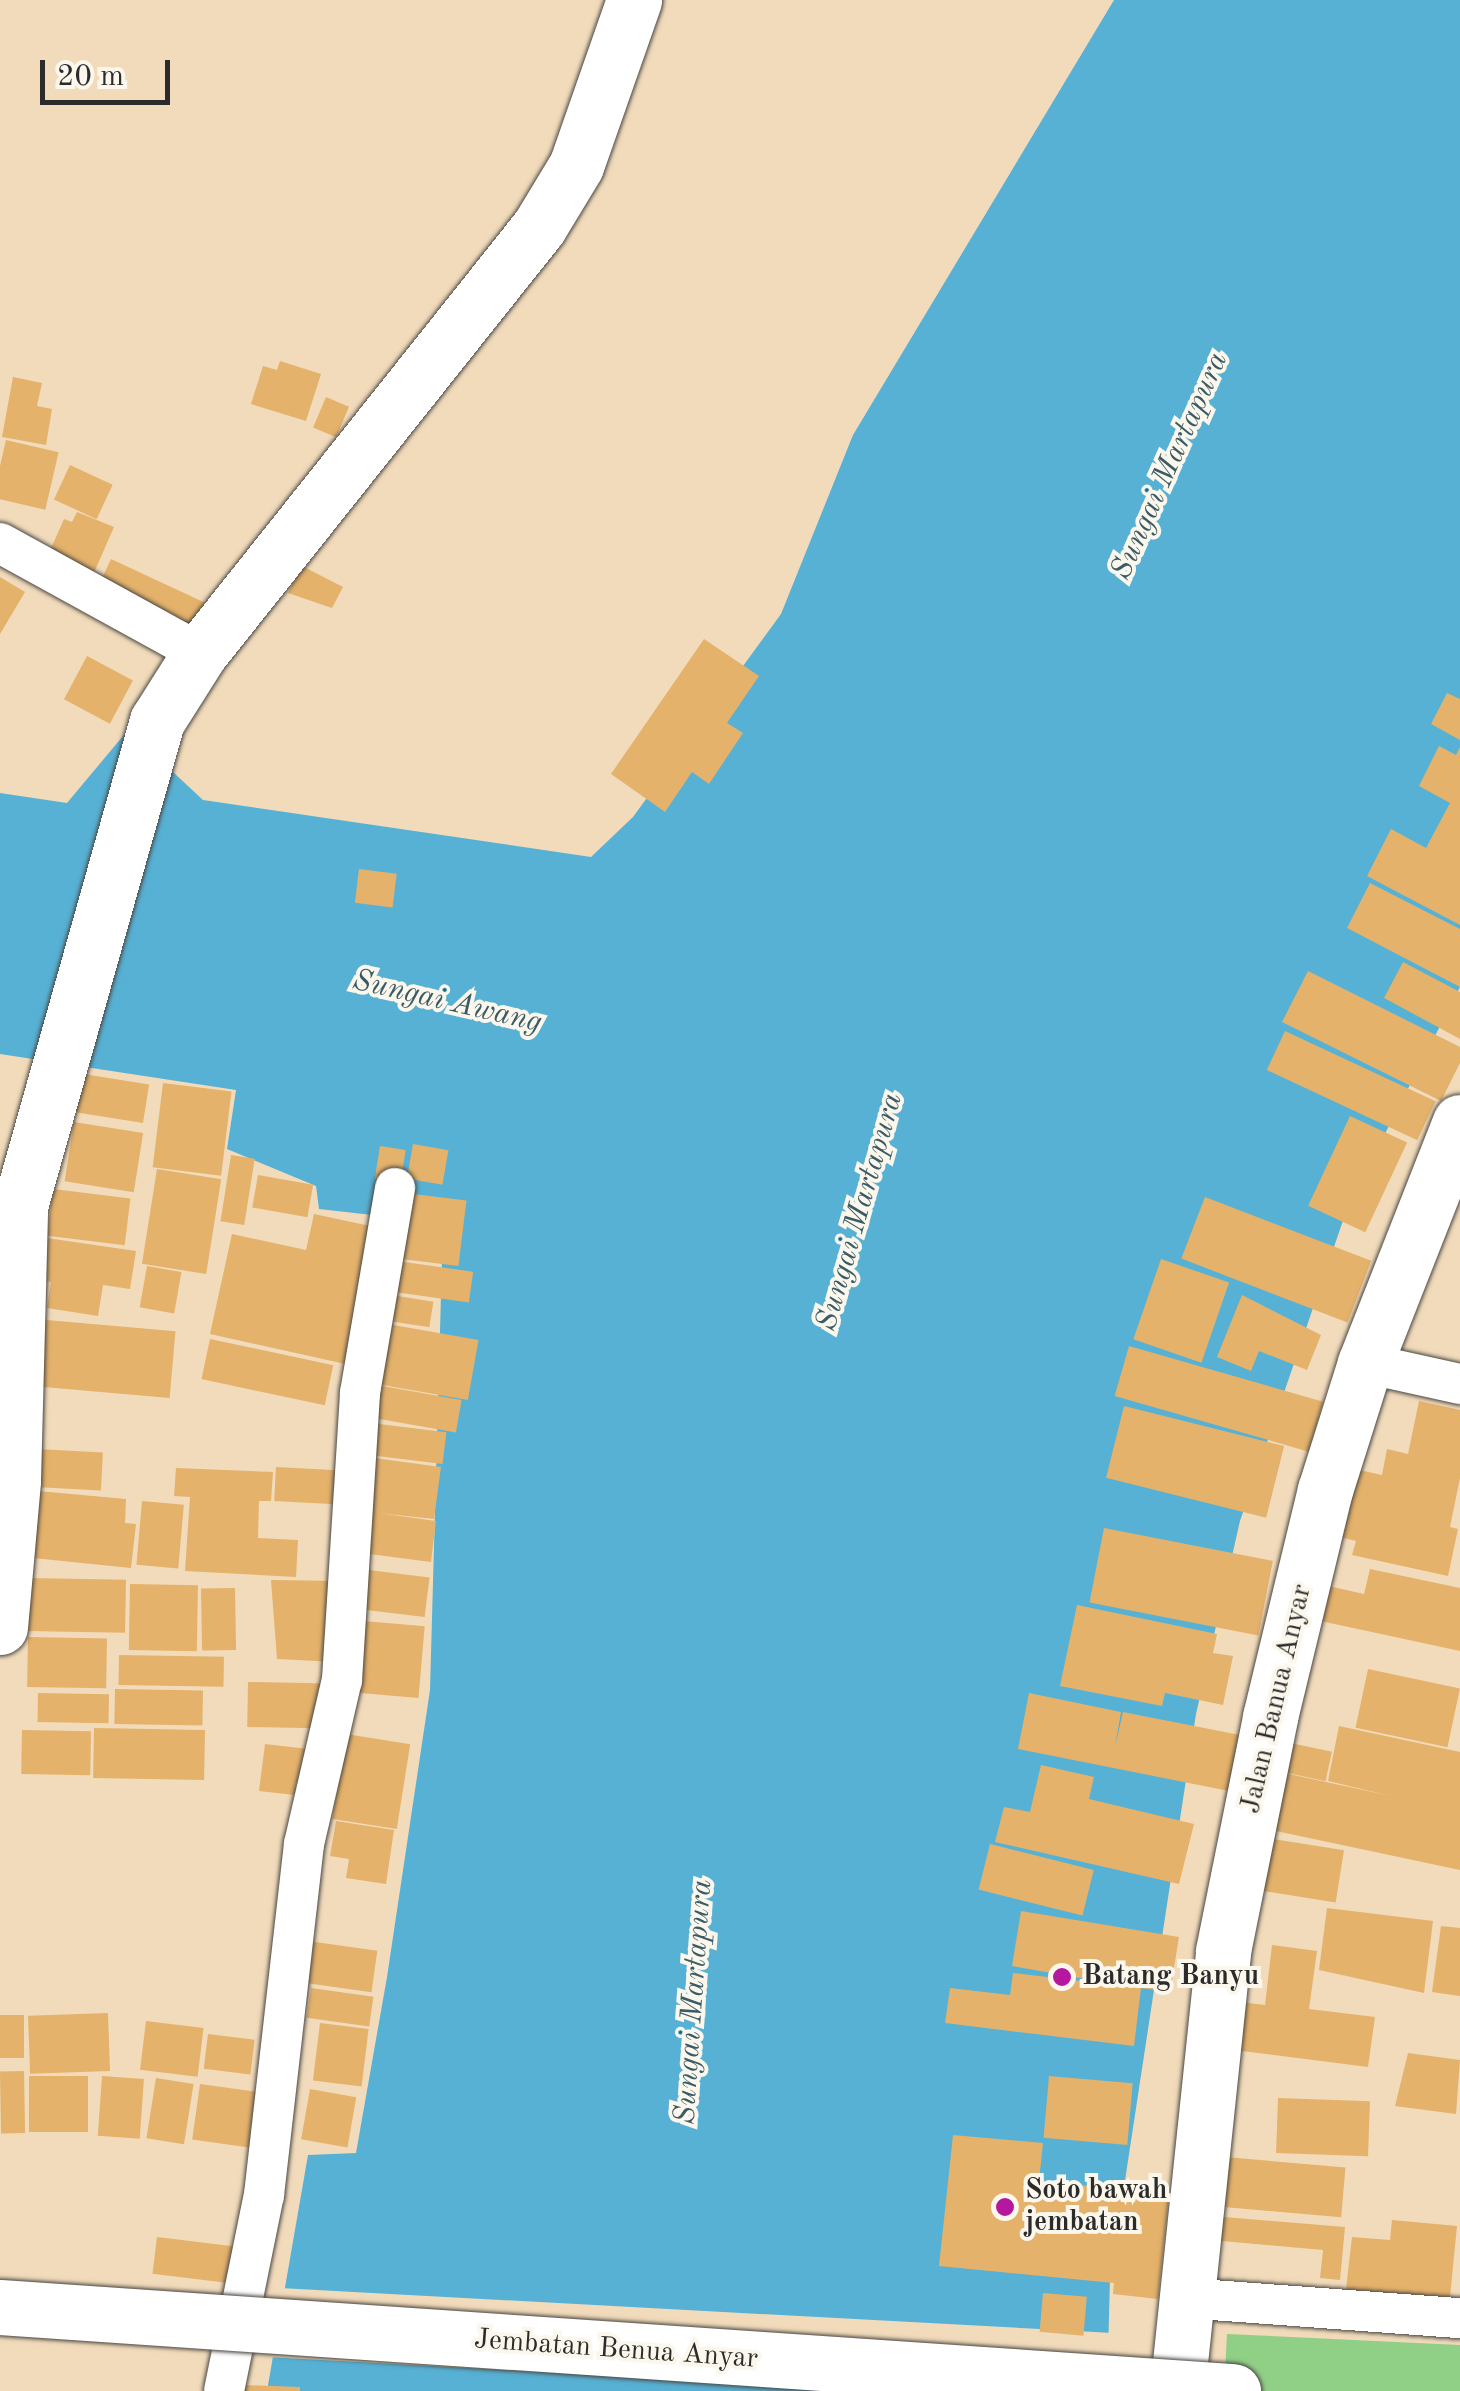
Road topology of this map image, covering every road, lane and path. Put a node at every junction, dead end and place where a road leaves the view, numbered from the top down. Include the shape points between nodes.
1 (634, 0) edge
2 (0, 543) edge
3 (200, 653) junction
4 (1460, 1122) edge
5 (395, 1188) dead end
6 (1365, 1363) junction
7 (1460, 1384) edge
8 (0, 1627) edge
9 (1184, 2298) junction
10 (0, 2307) edge
11 (1460, 2318) edge
12 (224, 2391) edge
13 (1178, 2391) edge
14 (1233, 2391) edge

1 - 3 street via 576,166 539,228
2 - 3 street
3 - 8 street via 156,721 20,1206 13,1480
4 - 6 street, Jalan Banua Anyar
5 - 12 street via 360,1393 342,1680 301,1862 264,2195
6 - 7 street
6 - 9 street, Jalan Banua Anyar via 1311,1547 1223,1951
9 - 11 street
9 - 13 street, Jalan Banua Anyar
10 - 14 street, Jembatan Benua Anyar, bridge

